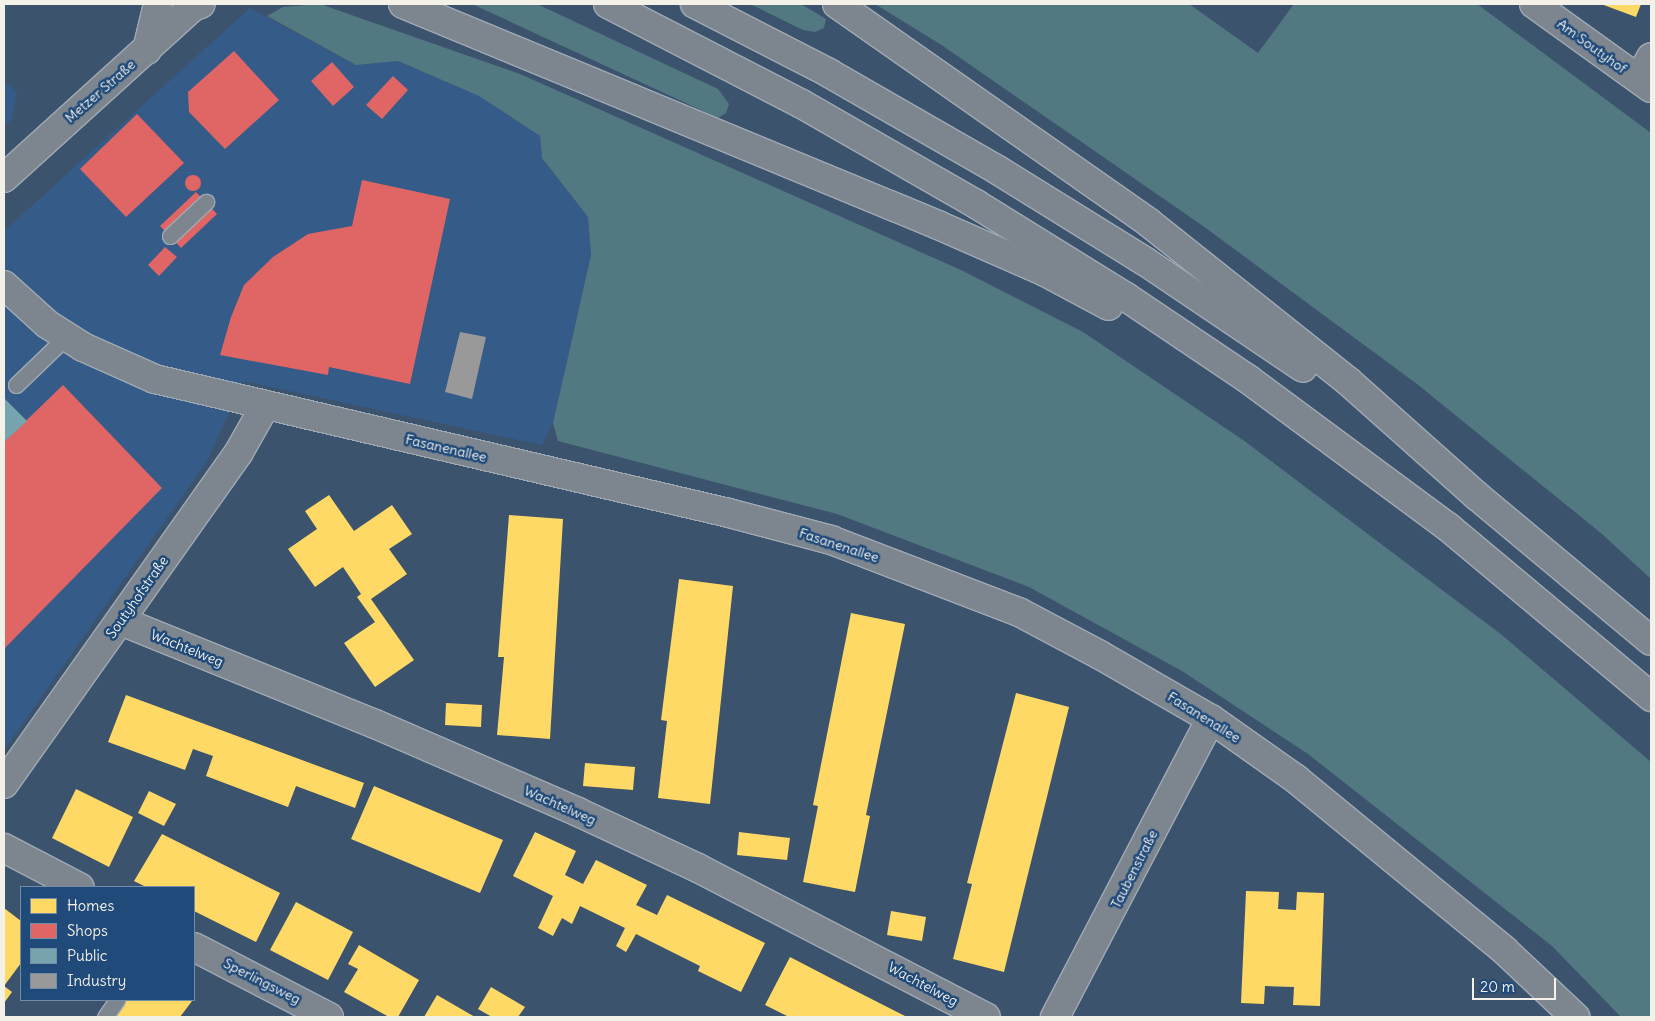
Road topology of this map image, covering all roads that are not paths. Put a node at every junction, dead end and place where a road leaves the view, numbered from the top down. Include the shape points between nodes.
1 (158, 4) edge
2 (404, 4) edge
3 (608, 4) edge
4 (695, 4) edge
5 (837, 4) edge
6 (1534, 4) edge
7 (197, 5) edge
8 (146, 50) junction
9 (1647, 75) edge
10 (4, 178) edge
11 (206, 202) dead end
12 (170, 236) dead end
13 (4, 285) edge
14 (67, 336) junction
15 (16, 385) dead end
16 (265, 406) junction
17 (1307, 421) junction
18 (1477, 496) junction
19 (121, 621) junction
20 (1651, 641) edge
21 (1651, 697) edge
22 (1211, 719) junction
23 (4, 784) edge
24 (4, 848) edge
25 (77, 886) edge
26 (195, 948) edge
27 (116, 1001) edge
28 (318, 1014) edge
29 (105, 1017) edge
30 (986, 1017) edge
31 (1054, 1017) edge
32 (1575, 1017) edge

1 - 8 main road
2 - 17 main road via 1045,272 1197,353
3 - 17 main road via 802,104 976,204 1126,297
4 - 18 main road via 846,82 996,169 1146,262 1282,352
5 - 18 main road via 1148,222 1349,382
6 - 9 main road, Am Soutyhof
7 - 8 main road, Metzer Straße
8 - 10 main road, Metzer Straße
11 - 12 lane
13 - 14 main road, Fasanenallee via 47,324
14 - 15 lane
14 - 16 main road, Fasanenallee via 100,356 155,378
16 - 19 main road, Soutyhofstraße via 239,452
16 - 22 main road, Fasanenallee via 729,513 831,540 1019,612
17 - 21 main road via 1448,527
18 - 20 main road
19 - 23 main road, Soutyhofstraße
19 - 30 main road, Wachtelweg via 375,724 578,812 759,898
22 - 31 main road, Taubenstraße
22 - 32 main road, Fasanenallee via 1296,779 1375,841 1504,950
24 - 25 main road
26 - 28 main road, Sperlingsweg
27 - 29 lane

